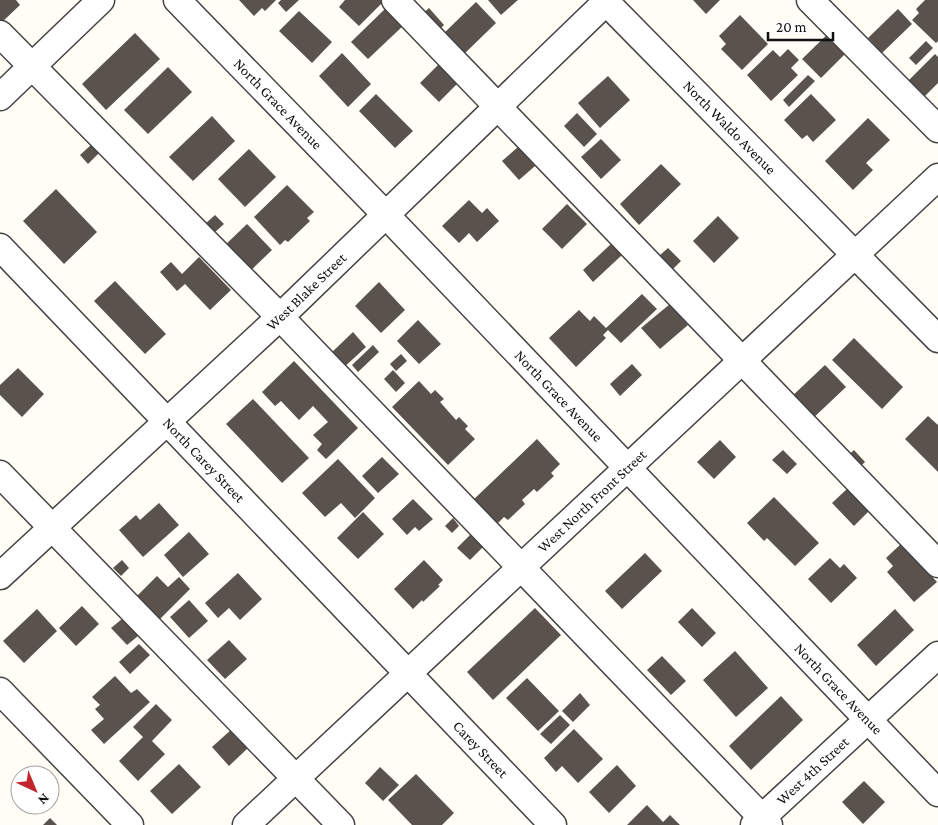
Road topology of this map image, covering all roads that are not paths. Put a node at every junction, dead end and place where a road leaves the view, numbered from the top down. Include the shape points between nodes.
1 (101, 0) edge
2 (177, 0) edge
3 (395, 0) edge
4 (810, 0) edge
5 (605, 1) edge
6 (0, 34) edge
7 (32, 67) junction
8 (0, 97) edge
9 (498, 106) junction
10 (938, 129) edge
11 (938, 177) edge
12 (385, 214) junction
13 (0, 247) edge
14 (855, 254) junction
15 (280, 317) junction
16 (938, 339) edge
17 (743, 360) junction
18 (167, 422) junction
19 (626, 469) junction
20 (0, 474) edge
21 (53, 528) junction
22 (938, 564) edge
23 (521, 567) junction
24 (0, 576) edge
25 (938, 655) edge
26 (408, 673) junction
27 (0, 691) edge
28 (867, 720) junction
29 (296, 778) junction
30 (938, 793) edge
31 (761, 823) edge
32 (130, 825) edge
33 (246, 825) edge
34 (341, 825) edge
35 (553, 825) edge

1 - 7 street
2 - 12 street, North Grace Avenue
3 - 9 street
4 - 10 street
5 - 9 street, West Blake Street
5 - 14 street, North Waldo Avenue
6 - 7 street
7 - 8 street
7 - 15 street
9 - 12 street, West Blake Street
9 - 17 street
11 - 14 street, West North Front Street
12 - 15 street, West Blake Street
12 - 19 street, North Grace Avenue
13 - 18 street, North Carey Street
14 - 16 street, North Waldo Avenue
14 - 17 street, West North Front Street
15 - 18 street, West Blake Street
15 - 23 street
17 - 19 street, West North Front Street
17 - 22 street
18 - 21 street, West Blake Street
18 - 26 street, North Carey Street
19 - 23 street, West North Front Street
19 - 28 street, North Grace Avenue
20 - 21 street
21 - 24 street, West Blake Street
21 - 29 street
23 - 26 street, West North Front Street
23 - 31 street
25 - 28 street, West 4th Street
26 - 29 street, West North Front Street
26 - 35 street, Carey Street
27 - 32 street
28 - 30 street, North Grace Avenue
28 - 31 street, West 4th Street
29 - 33 street, West North Front Street
29 - 34 street

